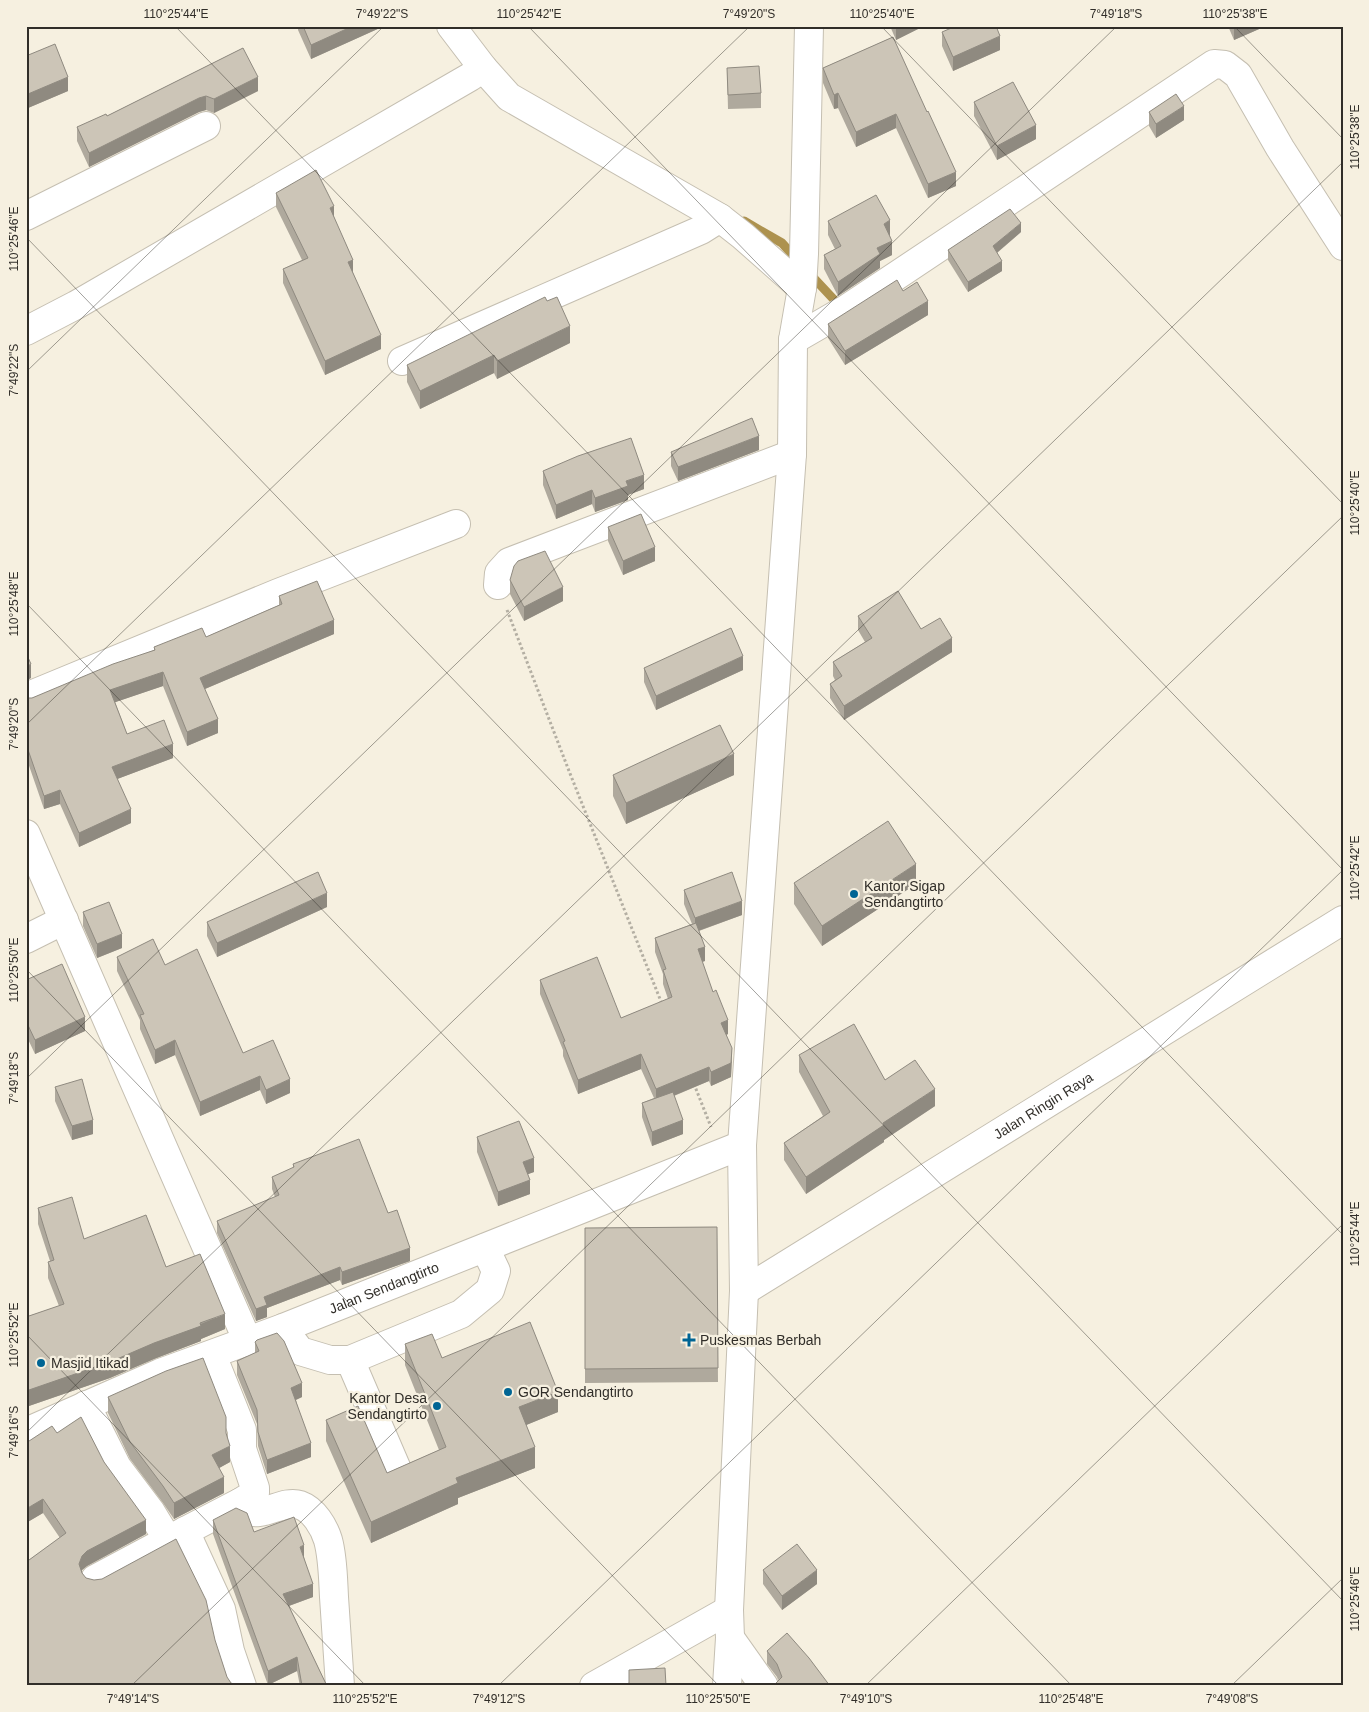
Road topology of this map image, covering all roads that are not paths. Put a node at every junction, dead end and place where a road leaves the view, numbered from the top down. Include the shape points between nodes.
1 (451, 26) edge
2 (809, 26) edge
3 (483, 68) junction
4 (206, 126) dead end
5 (26, 216) edge
6 (720, 218) junction
7 (1343, 246) edge
8 (802, 288) junction
9 (26, 331) edge
10 (793, 340) junction
11 (402, 361) dead end
12 (792, 454) junction
13 (456, 524) dead end
14 (498, 586) road end
15 (26, 697) edge
16 (26, 834) edge
17 (64, 920) junction
18 (1343, 920) edge
19 (26, 939) edge
20 (732, 1149) junction
21 (485, 1248) junction
22 (744, 1291) junction
23 (283, 1328) junction
24 (248, 1342) junction
25 (212, 1355) junction
26 (350, 1360) junction
27 (86, 1405) junction
28 (26, 1432) edge
29 (396, 1467) edge
30 (241, 1502) junction
31 (176, 1535) junction
32 (95, 1579) edge
33 (729, 1610) junction
34 (730, 1638) junction
35 (242, 1686) edge
36 (340, 1686) edge
37 (594, 1686) edge
38 (727, 1686) edge
39 (764, 1686) edge

1 - 3 street
2 - 8 street
3 - 6 street via 509,97
3 - 9 street
4 - 5 street
6 - 8 street
6 - 11 street via 701,230
7 - 10 street via 1238,75 1226,65 1214,64 853,305
8 - 10 street
10 - 12 street
12 - 14 street via 509,562 499,573
12 - 20 street
13 - 15 street
16 - 17 street
17 - 19 street
17 - 24 street
18 - 22 street, Jalan Ringin Raya
20 - 21 street, Jalan Sendangtirto
20 - 22 street
21 - 23 street, Jalan Sendangtirto
21 - 26 street via 496,1271 490,1290 461,1314
22 - 33 street
23 - 24 street, Jalan Sendangtirto
23 - 26 street via 300,1350 330,1360
24 - 25 street, Jalan Sendangtirto
25 - 27 street, Jalan Sendangtirto
25 - 30 street via 242,1430 242,1449 255,1488 254,1493
26 - 29 street
27 - 28 street, Jalan Sendangtirto
27 - 31 street via 117,1468 151,1512
30 - 31 street
30 - 36 street via 244,1509 254,1513 298,1504 307,1508 323,1528 332,1566
31 - 32 street
31 - 35 street via 221,1609
33 - 34 street
33 - 37 street
34 - 38 street
34 - 39 street

